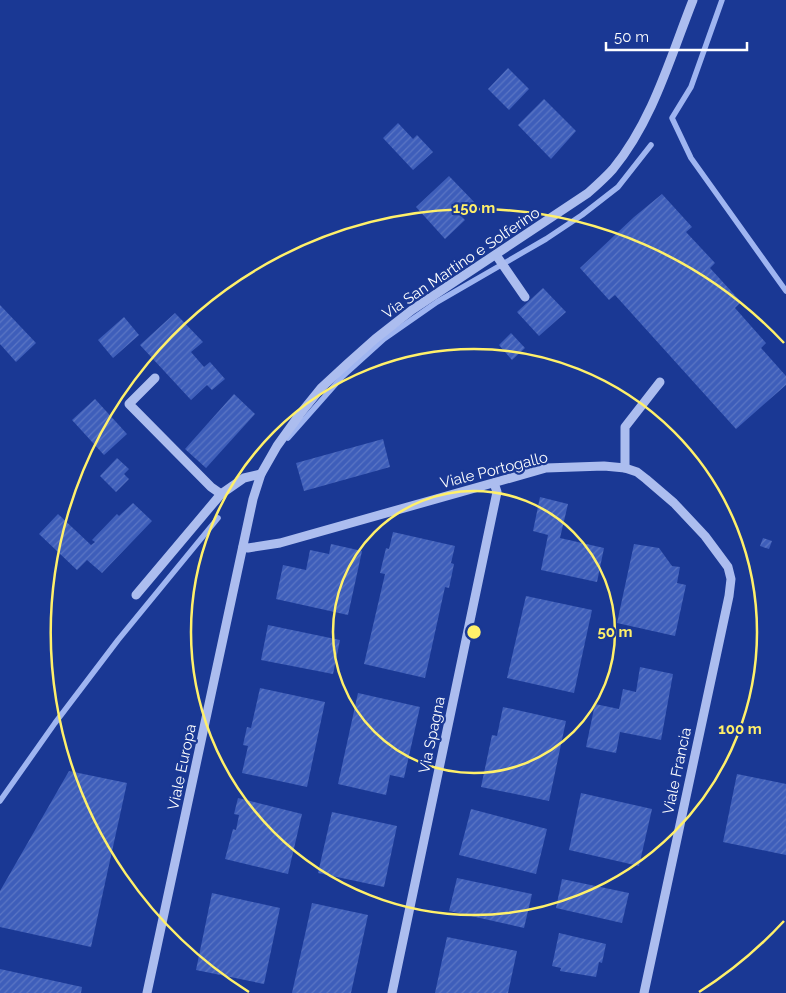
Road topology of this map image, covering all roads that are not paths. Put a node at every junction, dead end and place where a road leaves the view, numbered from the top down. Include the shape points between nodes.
1 (693, 0) edge
2 (498, 259) junction
3 (525, 296) dead end
4 (155, 378) dead end
5 (660, 382) dead end
6 (625, 468) junction
7 (261, 474) junction
8 (494, 483) junction
9 (221, 494) junction
10 (243, 547) junction
11 (721, 557) joint
12 (136, 595) dead end
13 (147, 993) edge
14 (392, 993) edge
15 (644, 993) edge

1 - 2 street, Via San Martino e Solferino via 643,124 612,170 588,193
2 - 3 street
2 - 7 street, Via San Martino e Solferino via 412,310 347,364 321,388 300,414
4 - 9 street via 129,404
5 - 6 street via 626,427
6 - 8 street, Viale Portogallo via 546,468
6 - 11 street, Viale Portogallo via 637,472 674,503
7 - 9 street via 244,478
7 - 10 street, Via San Martino e Solferino
8 - 10 street, Viale Portogallo via 280,543
8 - 14 street, Via Spagna via 497,492
9 - 12 street
10 - 13 street, Viale Europa
11 - 15 street, Viale Francia via 731,579 729,596

